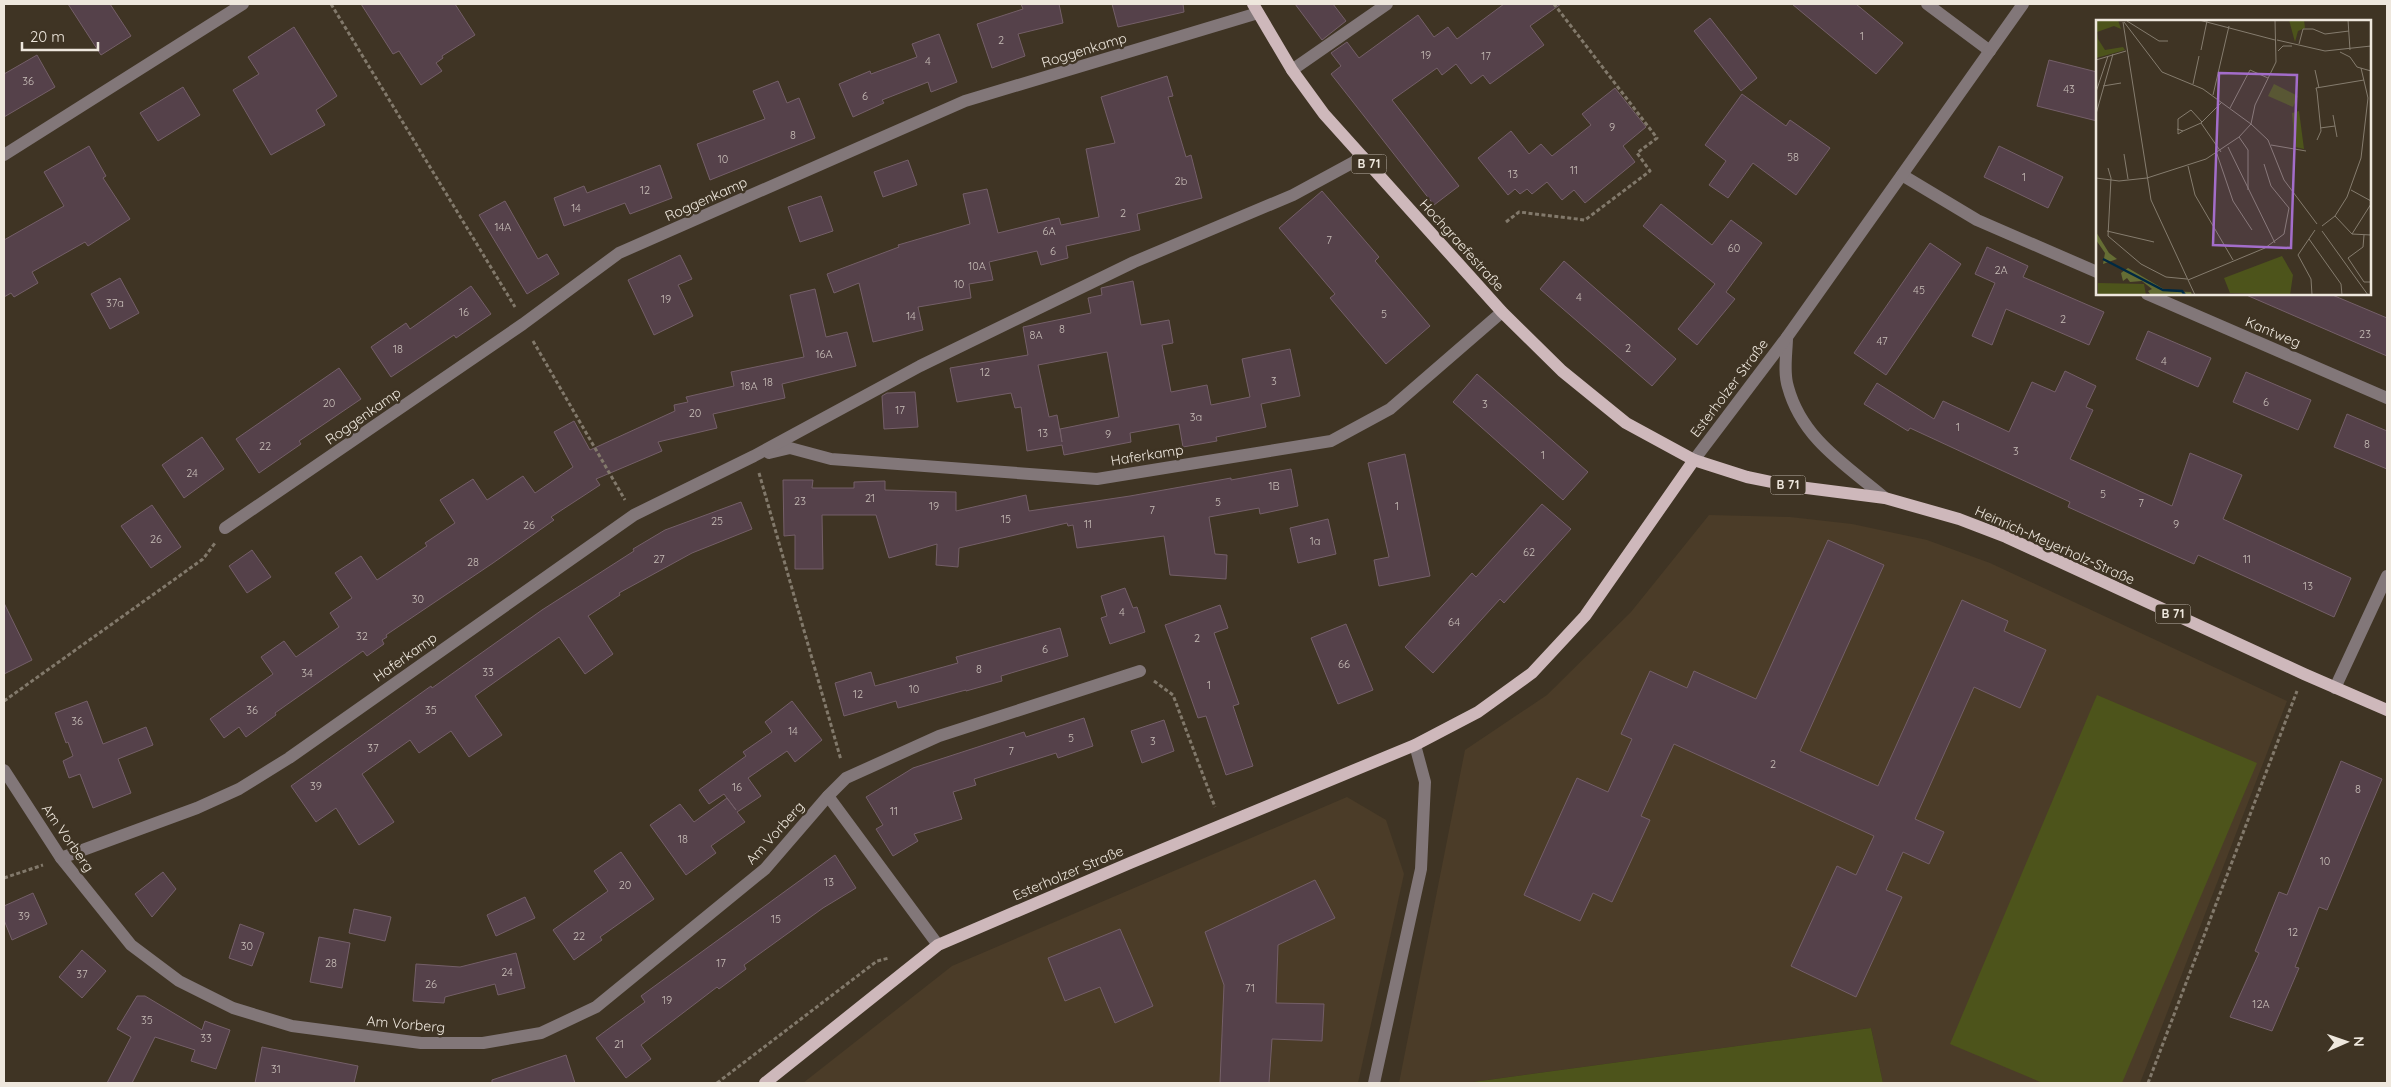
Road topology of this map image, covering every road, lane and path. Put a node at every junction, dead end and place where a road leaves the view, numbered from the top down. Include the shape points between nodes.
1 (243, 4) edge
2 (331, 4) edge
3 (1387, 4) edge
4 (1554, 4) edge
5 (1928, 4) edge
6 (2023, 4) edge
7 (1256, 8) edge
8 (1990, 52) junction
9 (1292, 70) junction
10 (4, 155) edge
11 (1363, 157) junction
12 (1902, 175) junction
13 (1506, 222) dead end
14 (2096, 272) edge
15 (2149, 295) edge
16 (1502, 312) junction
17 (523, 324) junction
18 (1786, 337) junction
19 (2387, 398) edge
20 (754, 456) junction
21 (1694, 460) junction
22 (1885, 498) junction
23 (634, 515) junction
24 (225, 528) joint
25 (2387, 576) edge
26 (1140, 671) joint
27 (2304, 674) junction
28 (2335, 688) junction
29 (4, 701) edge
30 (2387, 710) edge
31 (1415, 745) junction
32 (4, 770) edge
33 (846, 778) junction
34 (828, 796) junction
35 (1222, 824) junction
36 (61, 858) junction
37 (4, 878) edge
38 (938, 945) junction
39 (895, 956) dead end
40 (717, 1083) edge
41 (766, 1083) edge
42 (1374, 1083) edge
43 (2148, 1083) edge

1 - 10 street
2 - 17 path
3 - 9 street
4 - 13 path via 1657,138 1637,153 1650,171 1585,220 1519,212
5 - 8 street
6 - 8 street, Esterholzer Straße
7 - 9 main road, Hochgraefestraße / B 71
7 - 17 street, Roggenkamp via 965,101 619,253
8 - 12 street, Esterholzer Straße
9 - 11 main road, Hochgraefestraße / B 71 via 1324,114
11 - 16 main road, Hochgraefestraße / B 71
11 - 20 street, Haferkamp via 1293,195 1134,262 920,366
12 - 14 street via 1977,220
12 - 18 street, Esterholzer Straße
15 - 19 street, Kantweg
16 - 20 street, Haferkamp via 1390,409 1331,441 1097,479 832,459 790,448
16 - 21 main road, Hochgraefestraße / B 71 via 1562,370 1626,424
17 - 23 path
17 - 24 street, Roggenkamp
18 - 21 street, Esterholzer Straße
18 - 22 street, B 71 via 1787,386 1801,422 1817,441
20 - 23 street, Haferkamp
20 - 33 path
21 - 22 main road, Heinrich-Meyerholz-Straße / B 71 via 1747,477 1791,486
21 - 31 main road, Esterholzer Straße via 1585,616 1532,673 1478,712
22 - 27 main road, Heinrich-Meyerholz-Straße / B 71 via 2006,536
23 - 36 street, Haferkamp via 240,789
24 - 29 path via 203,559
25 - 28 street
26 - 33 street, Am Vorberg via 939,736
26 - 35 path via 1172,695
27 - 28 main road, Heinrich-Meyerholz-Straße / B 71
27 - 43 path
28 - 30 main road, Heinrich-Meyerholz-Straße / B 71
31 - 35 main road, Esterholzer Straße
31 - 42 street via 1425,782 1421,869
32 - 36 street, Am Vorberg
33 - 34 street, Am Vorberg
34 - 36 street, Am Vorberg via 765,869 596,1007 541,1034 483,1044 421,1043 292,1026 234,1008 180,981 131,945
34 - 38 street
35 - 38 main road, Esterholzer Straße
36 - 37 path
38 - 41 main road, Esterholzer Straße
39 - 40 path via 878,961

